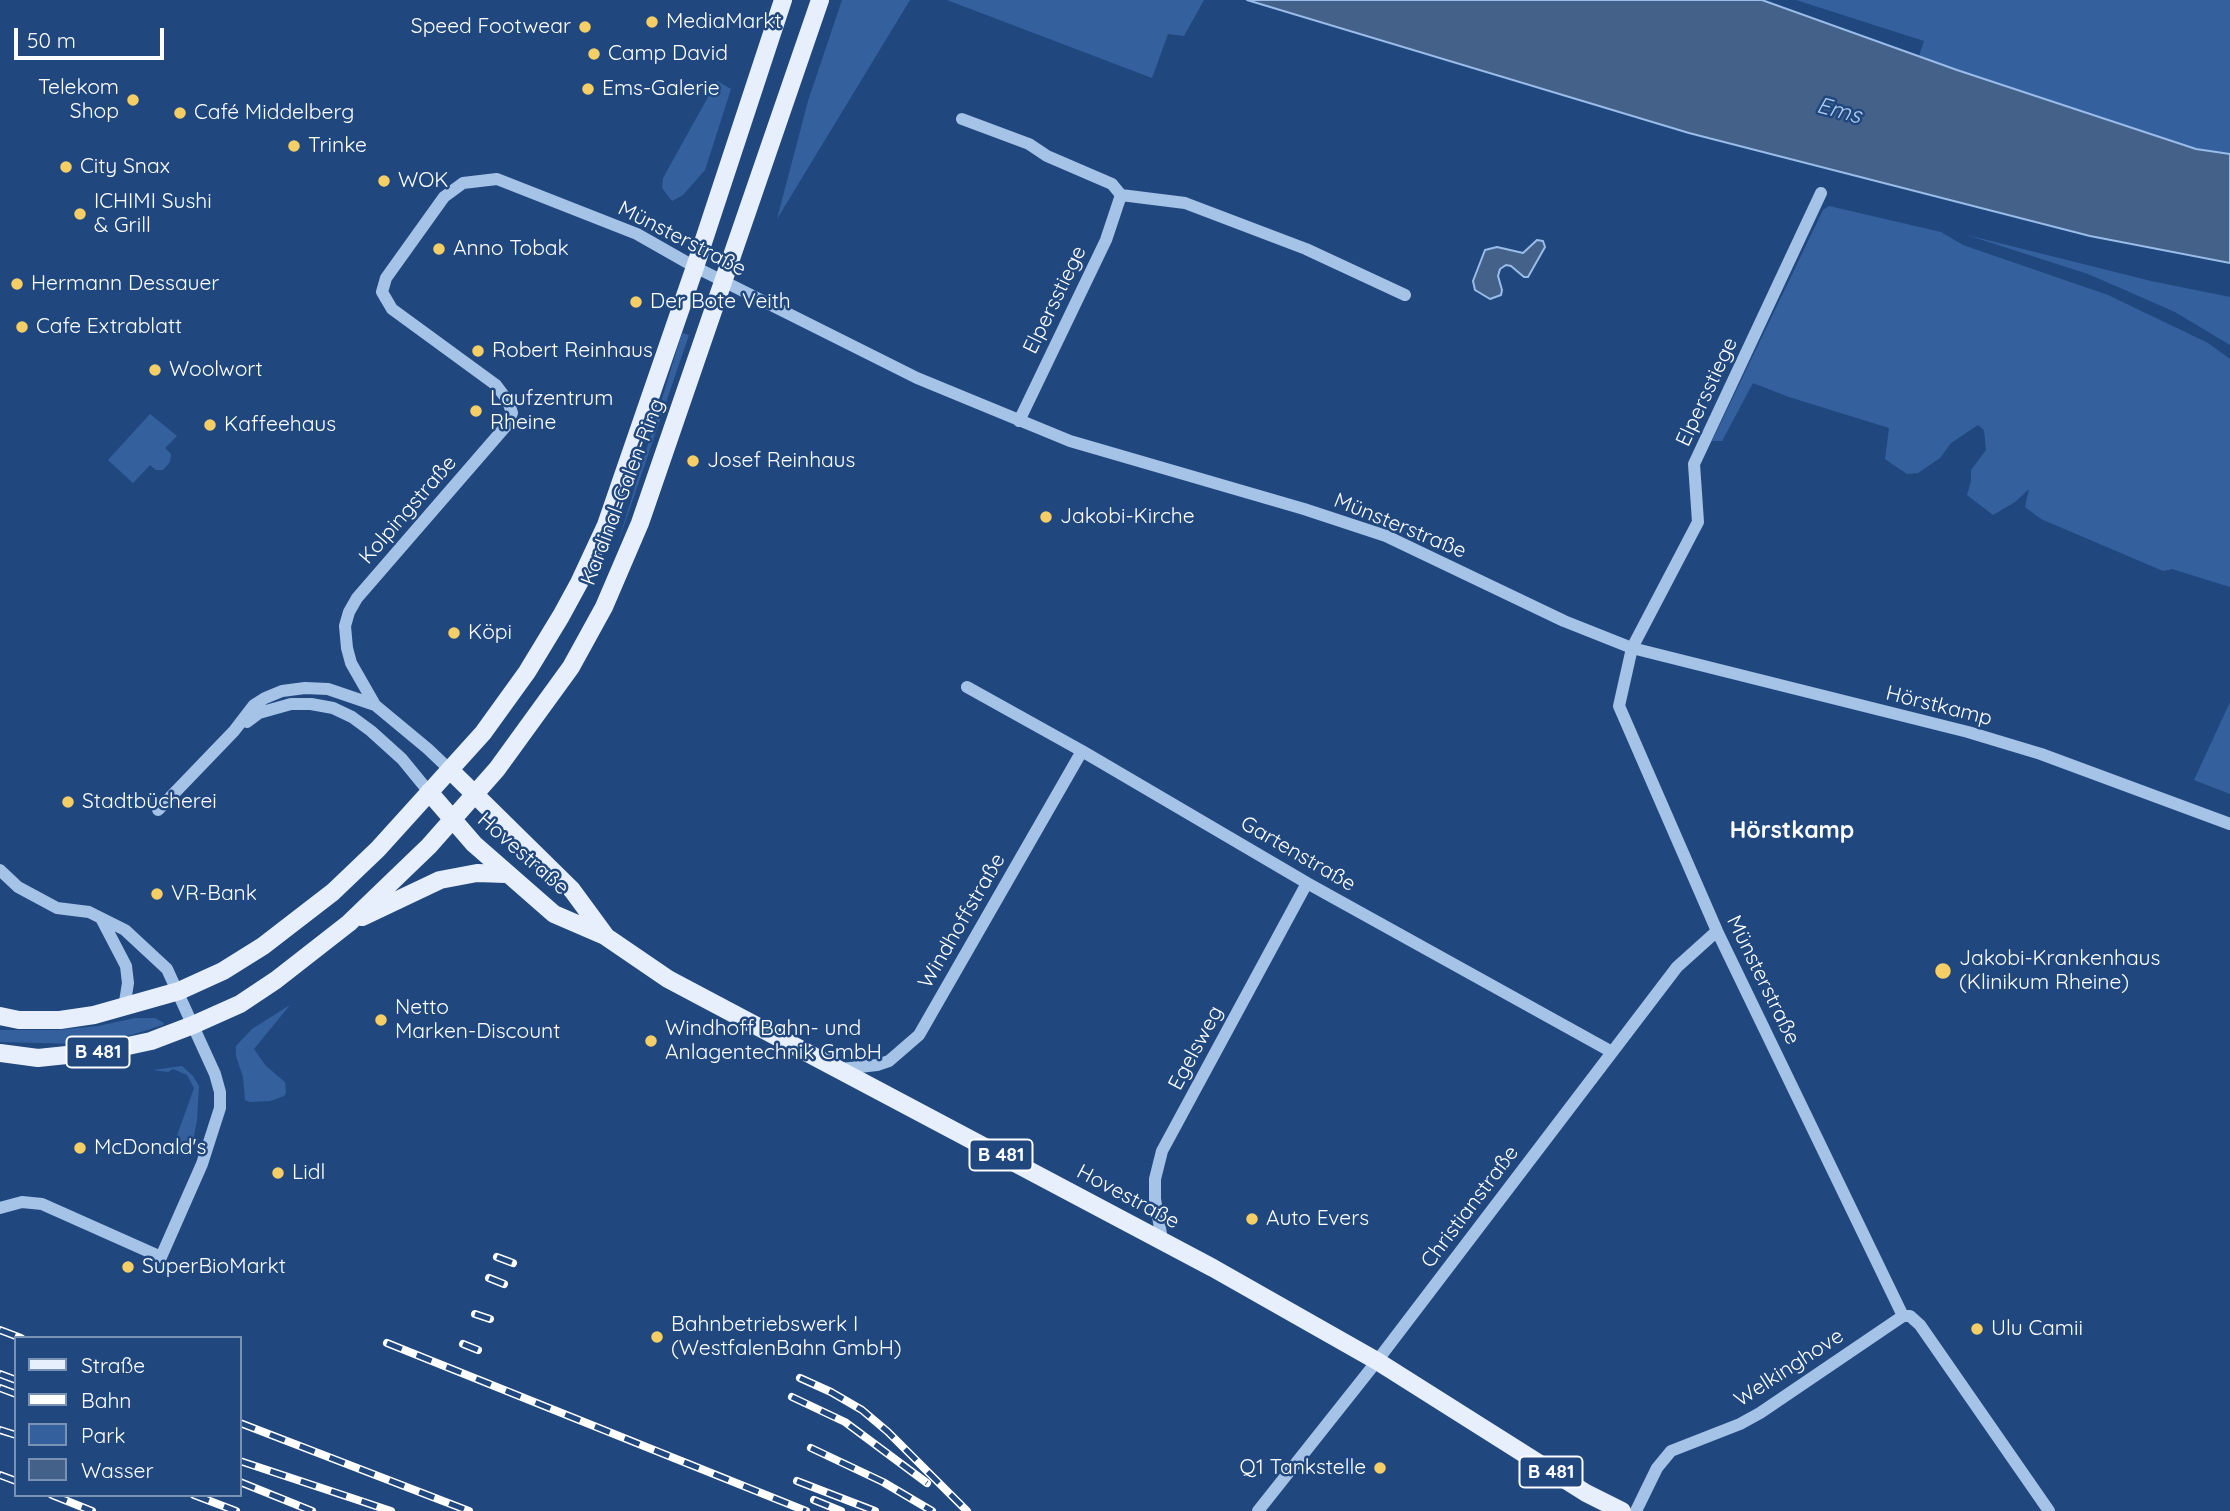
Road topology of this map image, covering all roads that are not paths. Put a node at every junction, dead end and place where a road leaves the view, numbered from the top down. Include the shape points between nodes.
1 (783, 0) edge
2 (820, 0) edge
3 (962, 118) dead end
4 (1821, 193) dead end
5 (1121, 194) junction
6 (695, 267) junction
7 (725, 281) junction
8 (1405, 295) dead end
9 (385, 300) joint
10 (1019, 421) junction
11 (1632, 648) junction
12 (967, 687) dead end
13 (375, 705) junction
14 (234, 731) junction
15 (1082, 751) junction
16 (450, 770) junction
17 (429, 792) junction
18 (475, 794) junction
19 (158, 810) dead end
20 (452, 820) junction
21 (2230, 824) edge
22 (0, 870) edge
23 (506, 874) junction
24 (1307, 883) junction
25 (102, 920) junction
26 (349, 923) junction
27 (1717, 931) junction
28 (605, 936) junction
29 (179, 991) junction
30 (124, 1008) junction
31 (0, 1016) edge
32 (193, 1026) junction
33 (1612, 1052) junction
34 (0, 1053) edge
35 (841, 1069) junction
36 (0, 1208) edge
37 (1162, 1240) junction
38 (1907, 1316) junction
39 (1377, 1361) junction
40 (1258, 1511) edge
41 (1622, 1511) edge
42 (1636, 1511) edge
43 (2049, 1511) edge

1 - 6 main road, Kardinal-Galen-Ring
2 - 7 main road, Kardinal-Galen-Ring
3 - 5 street via 1029,144 1112,184
4 - 11 street, Elpersstiege via 1694,464 1698,522
5 - 8 street via 1185,203 1306,249
5 - 10 street, Elpersstiege via 1105,240
6 - 7 street, Münsterstraße
6 - 9 street, Münsterstraße via 637,234 497,179 474,180 444,197 386,278
6 - 16 main road, Kardinal-Galen-Ring via 606,525 579,583 527,672
7 - 10 street, Münsterstraße via 918,378
7 - 18 main road, Kardinal-Galen-Ring via 640,523 604,607 571,667
9 - 13 street, Kolpingstraße via 496,385 512,413 506,426 349,612 345,626 351,663
10 - 11 street, Münsterstraße via 1092,449 1386,536 1564,621
11 - 21 street, Hörstkamp via 2029,750
11 - 27 street, Münsterstraße via 1619,706
12 - 15 street, Gartenstraße
13 - 14 street via 328,689 282,691 254,705
13 - 16 street, Kolpingstraße
14 - 17 street via 259,713 291,704 333,708 372,731
14 - 19 street
15 - 24 street, Gartenstraße
15 - 35 street, Windhoffstraße via 919,1035 888,1061
16 - 17 main road, Kardinal-Galen-Ring / B 481
16 - 18 main road, B 481
17 - 20 main road, B 481
17 - 29 main road, Kardinal-Galen-Ring / B 481 via 333,892 262,946
18 - 20 main road, Kardinal-Galen-Ring / B 481
18 - 28 main road, Hovestraße / B 481 via 572,890
20 - 23 main road, Hovestraße / B 481
20 - 26 main road, Kardinal-Galen-Ring / B 481
22 - 25 street via 18,887 57,908 89,912
23 - 26 main road via 477,873 440,880
23 - 28 main road, Hovestraße / B 481 via 554,914
24 - 33 street, Gartenstraße
24 - 37 street, Egelsweg via 1162,1151 1155,1199
25 - 29 street via 125,930 161,962
25 - 30 street via 126,966
26 - 32 main road, Kardinal-Galen-Ring / B 481 via 240,1004
27 - 33 street, Christianstraße via 1677,967
27 - 38 street, Münsterstraße
28 - 35 main road, Hovestraße / B 481 via 668,979
29 - 30 main road, Kardinal-Galen-Ring / B 481
29 - 32 street
30 - 31 main road, Kardinal-Galen-Ring / B 481 via 60,1020
32 - 34 main road, Kardinal-Galen-Ring / B 481 via 105,1051 38,1058
32 - 36 street via 215,1074 220,1108 202,1164 161,1257 42,1204 22,1202
33 - 39 street, Christianstraße
35 - 37 main road, Hovestraße / B 481
37 - 39 main road, Hovestraße / B 481
38 - 42 street, Welkinghove via 1760,1413 1671,1451 1657,1468
38 - 43 street, Münsterstraße via 1926,1333
39 - 40 street, Christianstraße
39 - 41 main road, Hovestraße / B 481

